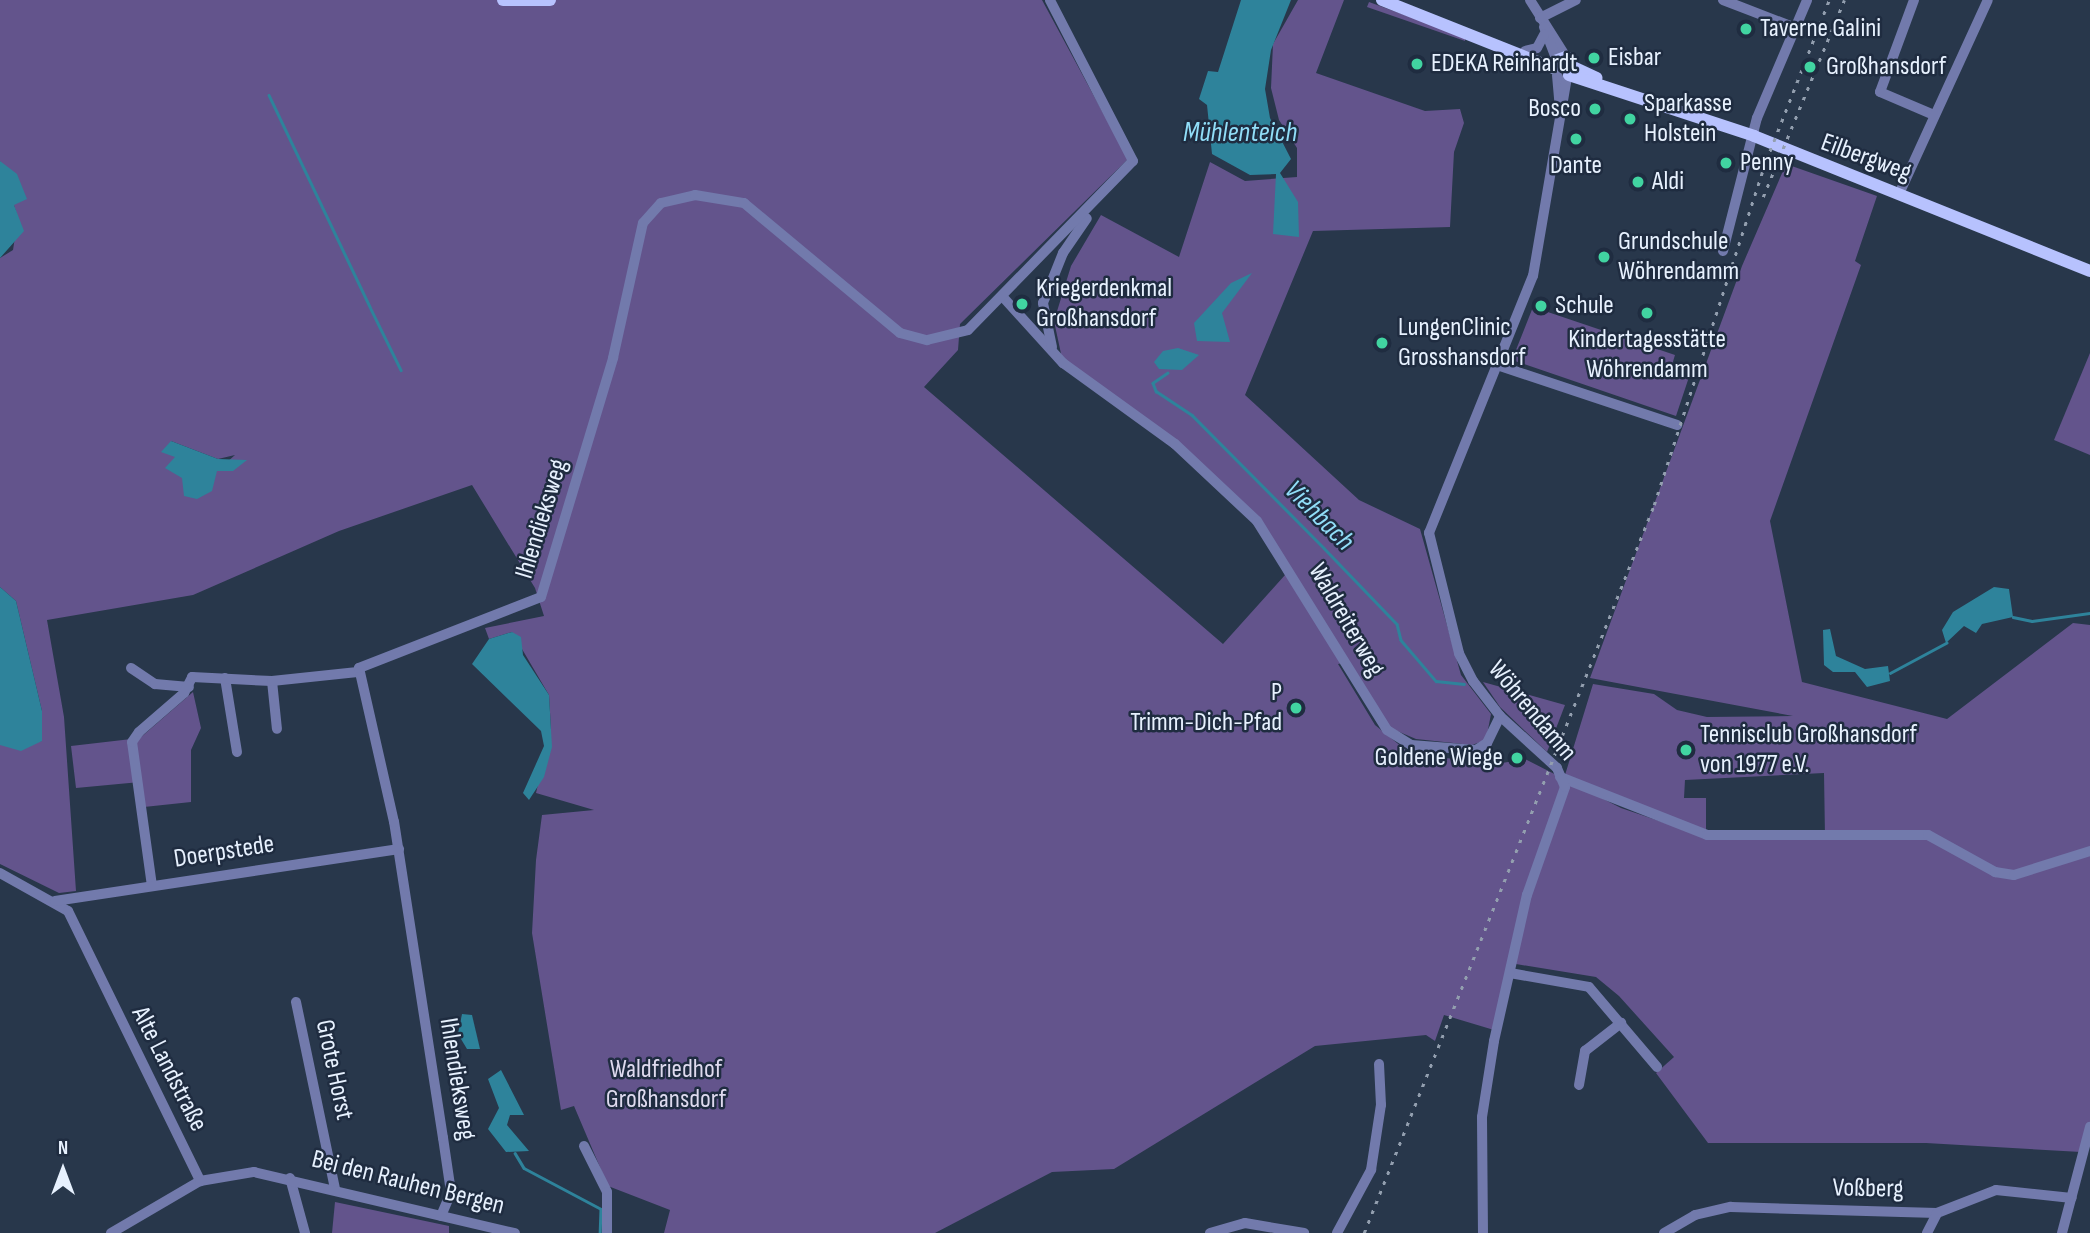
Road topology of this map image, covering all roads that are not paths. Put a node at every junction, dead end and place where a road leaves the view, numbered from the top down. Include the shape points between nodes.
1 (503, 0) edge
2 (550, 0) edge
3 (1050, 0) edge
4 (1381, 0) edge
5 (1530, 0) edge
6 (1576, 0) edge
7 (1723, 0) edge
8 (1807, 0) edge
9 (1914, 0) edge
10 (1988, 0) edge
11 (1543, 26) junction
12 (1793, 27) junction
13 (1509, 48) junction
14 (1525, 51) junction
15 (1562, 67) junction
16 (1934, 116) junction
17 (1754, 136) junction
18 (1104, 193) junction
19 (1899, 194) junction
20 (1723, 251) dead end
21 (2090, 271) edge
22 (1002, 296) junction
23 (1063, 363) junction
24 (1497, 365) junction
25 (1676, 425) dead end
26 (131, 668) dead end
27 (358, 672) junction
28 (225, 678) junction
29 (272, 681) junction
30 (189, 687) junction
31 (1500, 716) junction
32 (277, 729) dead end
33 (237, 752) dead end
34 (1560, 777) junction
35 (399, 849) junction
36 (2090, 851) edge
37 (0, 873) edge
38 (152, 886) junction
39 (55, 901) junction
40 (1510, 973) junction
41 (296, 1002) dead end
42 (1621, 1023) junction
43 (1379, 1064) dead end
44 (1657, 1067) dead end
45 (1579, 1085) dead end
46 (2090, 1127) edge
47 (584, 1146) dead end
48 (290, 1178) junction
49 (200, 1181) junction
50 (335, 1188) junction
51 (2072, 1198) junction
52 (1937, 1213) junction
53 (441, 1216) junction
54 (111, 1233) edge
55 (305, 1233) edge
56 (516, 1233) edge
57 (607, 1233) edge
58 (1210, 1233) edge
59 (1304, 1233) edge
60 (1337, 1233) edge
61 (1483, 1233) edge
62 (1664, 1233) edge
63 (1927, 1233) edge
64 (2062, 1233) edge

1 - 2 main road
3 - 18 street, Waldreiterweg via 1133,156
4 - 13 main road
5 - 11 street, Wöhrendamm
6 - 11 street
7 - 12 street
8 - 12 street
9 - 16 street via 1880,92
10 - 16 street
11 - 14 street via 1537,48
11 - 15 street, Wöhrendamm
12 - 17 street
13 - 14 main road
13 - 15 main road
14 - 15 main road
15 - 17 main road, Eilbergweg
15 - 24 street, Wöhrendamm via 1538,260
16 - 19 street
17 - 19 main road, Eilbergweg
17 - 20 street
18 - 22 street, Waldreiterweg
18 - 23 street, Waldreiterweg via 1063,253 1043,303 1045,332
19 - 21 main road, Eilbergweg
22 - 23 street, Waldreiterweg
22 - 27 street, Ihlendieksweg via 954,336 927,340 900,333 744,203 695,195 661,202 643,223 613,358 541,597
23 - 31 street, Waldreiterweg via 1175,444 1257,521 1387,730 1411,745 1476,750 1487,743
24 - 25 street
24 - 31 street, Wöhrendamm via 1429,533 1459,653
26 - 30 street via 155,684
27 - 29 street
27 - 35 street, Ihlendieksweg
28 - 29 street
28 - 30 street via 192,677
28 - 33 street
29 - 32 street
30 - 38 street via 132,742
31 - 34 street, Wöhrendamm
34 - 36 street via 1707,835 1928,835 1995,872 2014,875
34 - 40 street, Wöhrendamm via 1564,803 1527,895
35 - 38 street, Doerpstede
35 - 53 street, Ihlendieksweg via 451,1192
37 - 39 street, Alte Landstraße
38 - 39 street, Doerpstede
39 - 49 street, Alte Landstraße via 81,933
40 - 42 street via 1589,987
40 - 61 street, Wöhrendamm via 1482,1117
41 - 50 street, Grote Horst
42 - 44 street
42 - 45 street via 1585,1051
43 - 60 street via 1381,1105 1371,1170
46 - 51 street
47 - 57 street via 607,1192
48 - 49 street via 254,1172
48 - 50 street, Bei den Rauhen Bergen
48 - 55 street
49 - 54 street
50 - 53 street, Bei den Rauhen Bergen
51 - 52 street, Voßberg via 1996,1190
51 - 64 street
52 - 62 street, Voßberg via 1731,1206 1695,1214
52 - 63 street
53 - 56 street, Bei den Rauhen Bergen
58 - 59 street via 1244,1223

